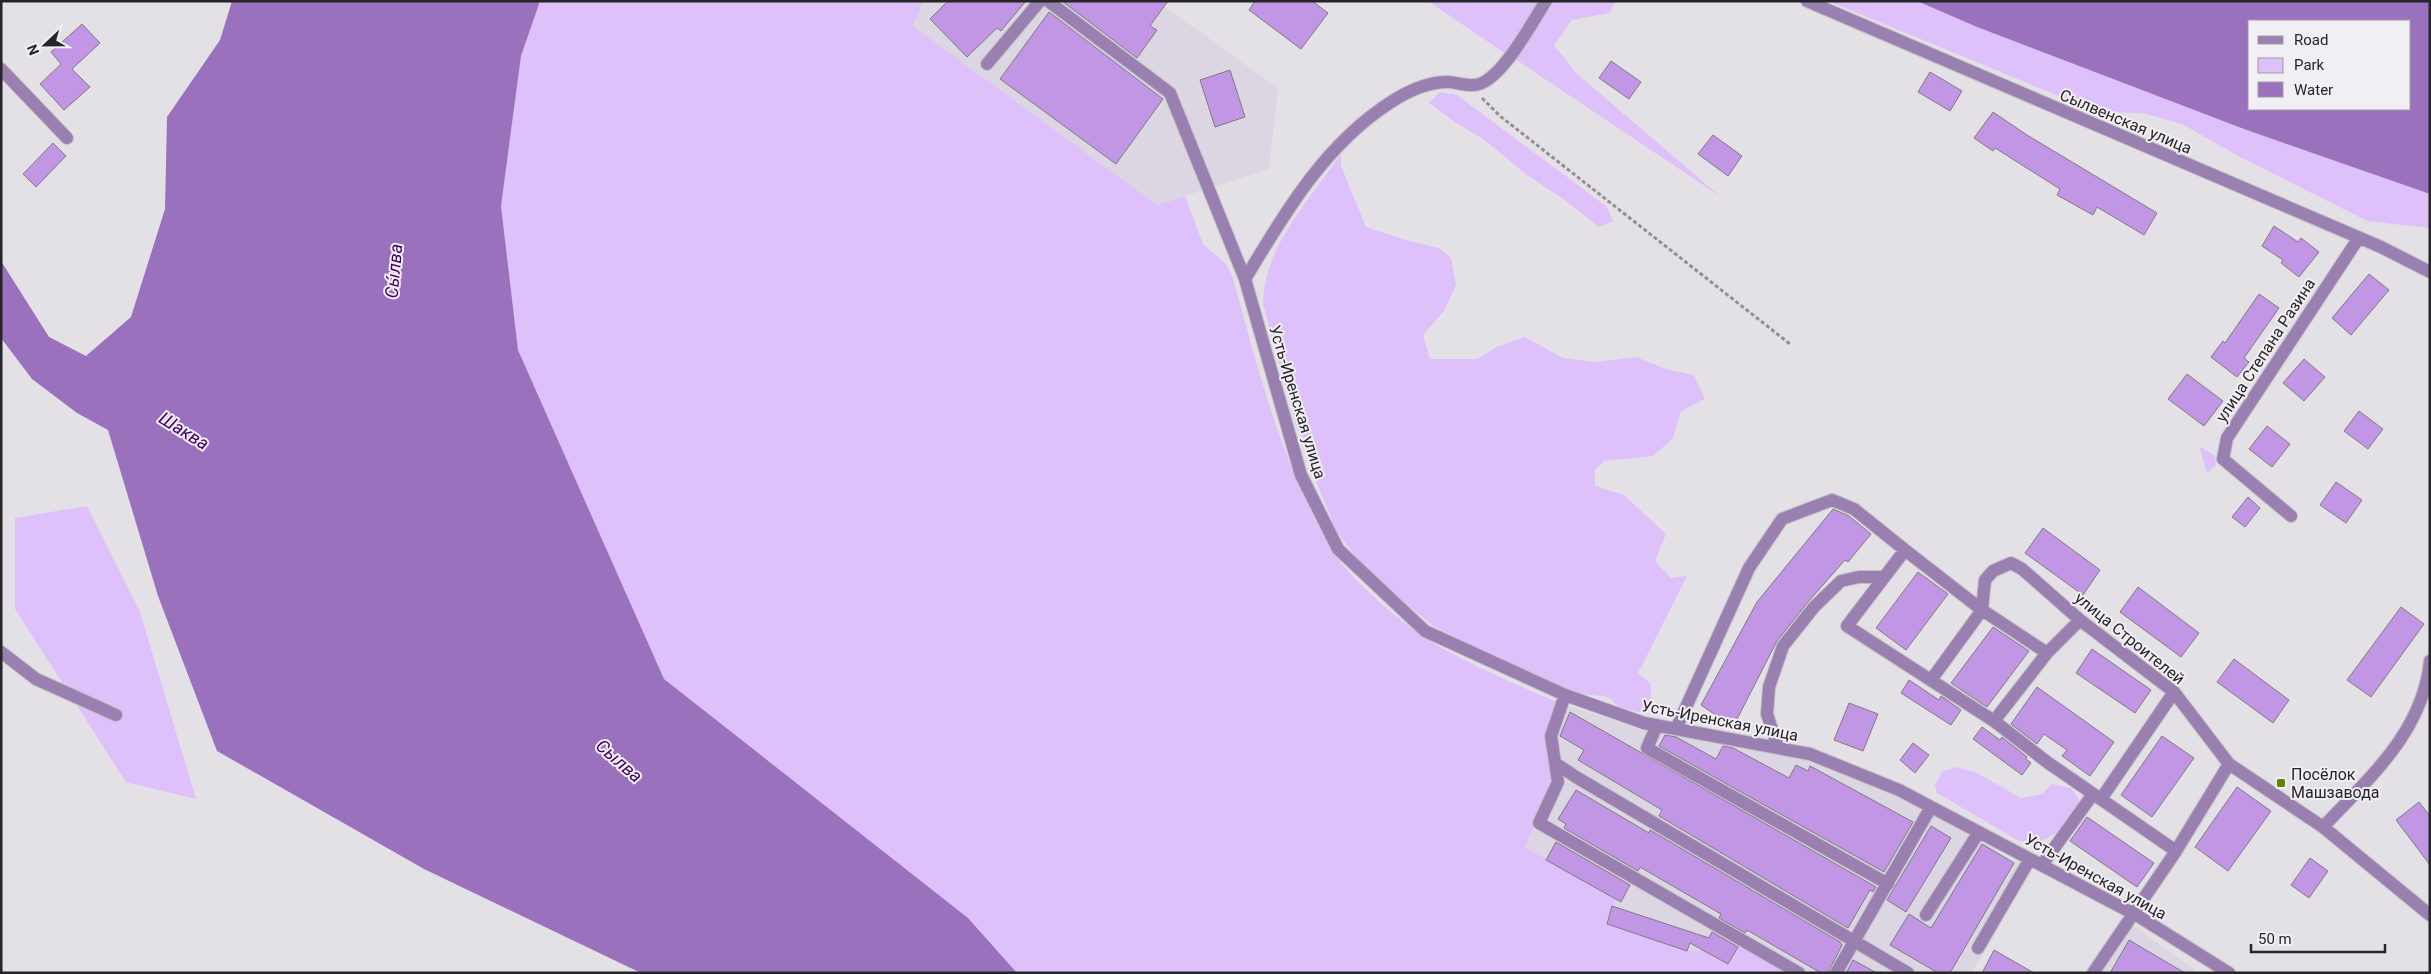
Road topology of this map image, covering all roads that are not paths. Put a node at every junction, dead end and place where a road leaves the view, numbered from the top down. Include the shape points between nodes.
1 (1040, 1) edge
2 (1048, 1) edge
3 (1546, 1) edge
4 (1807, 1) edge
5 (987, 64) dead end
6 (1, 69) edge
7 (68, 138) dead end
8 (2358, 239) junction
9 (2430, 272) edge
10 (1245, 279) junction
11 (2291, 516) dead end
12 (1905, 550) junction
13 (1884, 577) junction
14 (1982, 610) junction
15 (2080, 620) junction
16 (1, 652) edge
17 (2047, 653) junction
18 (2430, 661) edge
19 (1931, 680) junction
20 (2174, 692) junction
21 (1565, 695) junction
22 (116, 715) dead end
23 (1994, 721) junction
24 (1657, 725) junction
25 (1676, 729) junction
26 (1778, 748) junction
27 (1555, 763) junction
28 (2229, 764) junction
29 (2097, 797) junction
30 (1931, 807) junction
31 (2323, 827) junction
32 (1979, 832) junction
33 (2176, 851) junction
34 (2036, 862) junction
35 (1888, 884) junction
36 (2132, 913) junction
37 (1926, 914) dead end
38 (2430, 915) edge
39 (1854, 942) junction
40 (1978, 948) dead end
41 (1799, 973) edge
42 (1836, 973) edge
43 (1908, 973) edge
44 (2093, 973) edge
45 (2229, 973) edge

1 - 5 street
2 - 10 street, Усть-Иренская улица via 1170,94
3 - 10 street via 1501,68 1489,80 1474,86 1447,82 1427,84 1404,94 1350,134 1306,182
4 - 8 street, Сылвенская улица
6 - 7 street
8 - 9 street, Сылвенская улица
8 - 11 street, улица Степана Разина via 2227,438 2223,459
10 - 21 street, Усть-Иренская улица via 1301,475 1338,549 1425,631
12 - 13 street
12 - 14 street
12 - 25 street via 1854,509 1832,500 1782,519 1749,568
13 - 19 street via 1847,626
13 - 26 street via 1840,581 1783,646 1769,687 1767,714
14 - 15 street, улица Строителей via 1985,580 1993,571 2011,563
14 - 17 street
14 - 19 street
15 - 17 street
15 - 20 street, улица Строителей
16 - 22 street via 36,679
17 - 23 street
18 - 31 street via 2414,720 2382,763
19 - 23 street
20 - 28 street, улица Строителей
20 - 29 street
21 - 24 street, Усть-Иренская улица
21 - 27 street via 1551,736
23 - 29 street
24 - 25 street, Усть-Иренская улица
24 - 35 street via 1648,748
25 - 26 street, Усть-Иренская улица
26 - 30 street, Усть-Иренская улица via 1810,754 1899,790
27 - 39 street
27 - 41 street via 1558,782 1539,823
28 - 31 street, улица Строителей
28 - 33 street
29 - 33 street
29 - 34 street
30 - 32 street, Усть-Иренская улица
30 - 35 street
31 - 38 street, улица Строителей
32 - 34 street, Усть-Иренская улица
32 - 37 street
33 - 36 street
34 - 36 street, Усть-Иренская улица
34 - 40 street
35 - 39 street
36 - 44 street
36 - 45 street, Усть-Иренская улица
39 - 42 street
39 - 43 street

